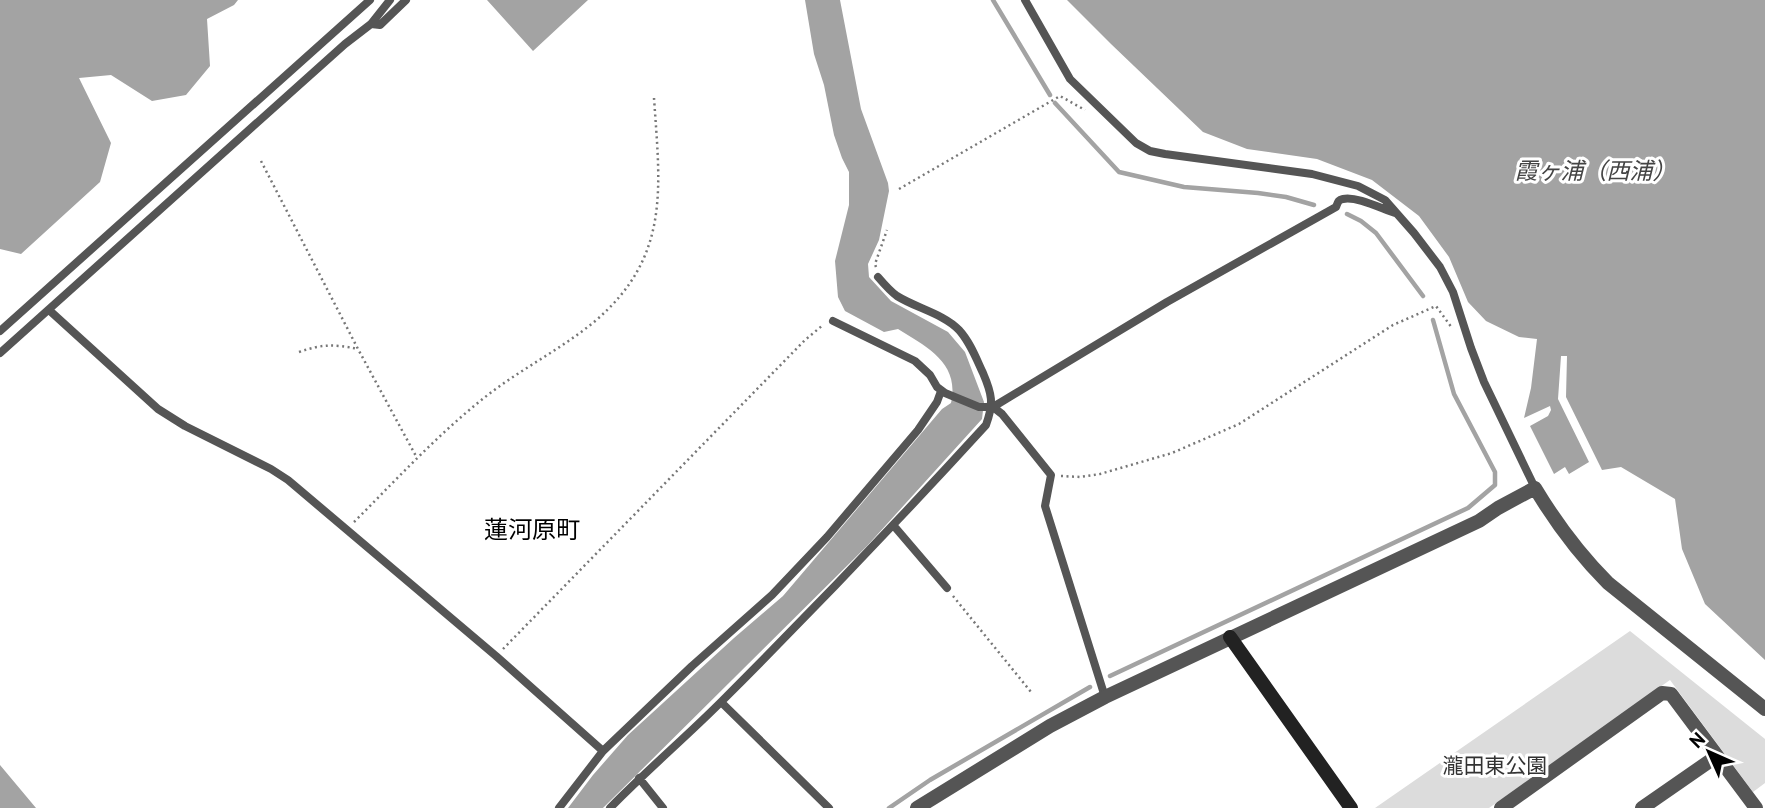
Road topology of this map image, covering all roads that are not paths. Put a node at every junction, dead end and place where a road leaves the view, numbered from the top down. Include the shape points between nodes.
1 (370, 0) edge
2 (390, 0) edge
3 (406, 0) edge
4 (1025, 0) edge
5 (371, 24) junction
6 (1398, 214) junction
7 (878, 277) road end
8 (49, 310) junction
9 (832, 321) road end
10 (0, 331) edge
11 (0, 353) edge
12 (941, 391) junction
13 (993, 407) junction
14 (1535, 488) junction
15 (894, 526) junction
16 (947, 588) road end
17 (1230, 637) junction
18 (1105, 697) junction
19 (721, 702) junction
20 (1765, 709) edge
21 (603, 751) junction
22 (1717, 756) junction
23 (639, 778) junction
24 (1652, 805) edge
25 (559, 808) edge
26 (610, 808) edge
27 (663, 808) edge
28 (828, 808) edge
29 (917, 808) edge
30 (1352, 808) edge
31 (1501, 808) edge
32 (1756, 808) edge

1 - 10 lane
2 - 5 lane
3 - 5 lane via 380,25
4 - 6 lane via 1070,79 1136,143 1150,151 1334,179 1372,193
5 - 8 lane
6 - 13 lane via 1367,203 1338,201 1336,207
6 - 14 lane via 1440,267 1453,292 1494,406
7 - 13 lane via 898,296 957,329 970,344
8 - 11 lane
8 - 21 lane via 158,408 288,480
9 - 12 lane via 915,361
12 - 13 lane via 979,407
12 - 21 lane via 918,430 827,537 772,595
13 - 15 lane via 986,425
13 - 18 lane via 1051,475 1045,506
14 - 17 street via 1479,521
14 - 20 street via 1563,533 1608,583
15 - 16 lane
15 - 19 lane
17 - 18 street
17 - 30 street
18 - 29 street
19 - 23 lane
19 - 28 lane
21 - 25 lane
22 - 24 street
22 - 31 street via 1671,694 1662,693
22 - 32 street
23 - 26 lane
23 - 27 lane

